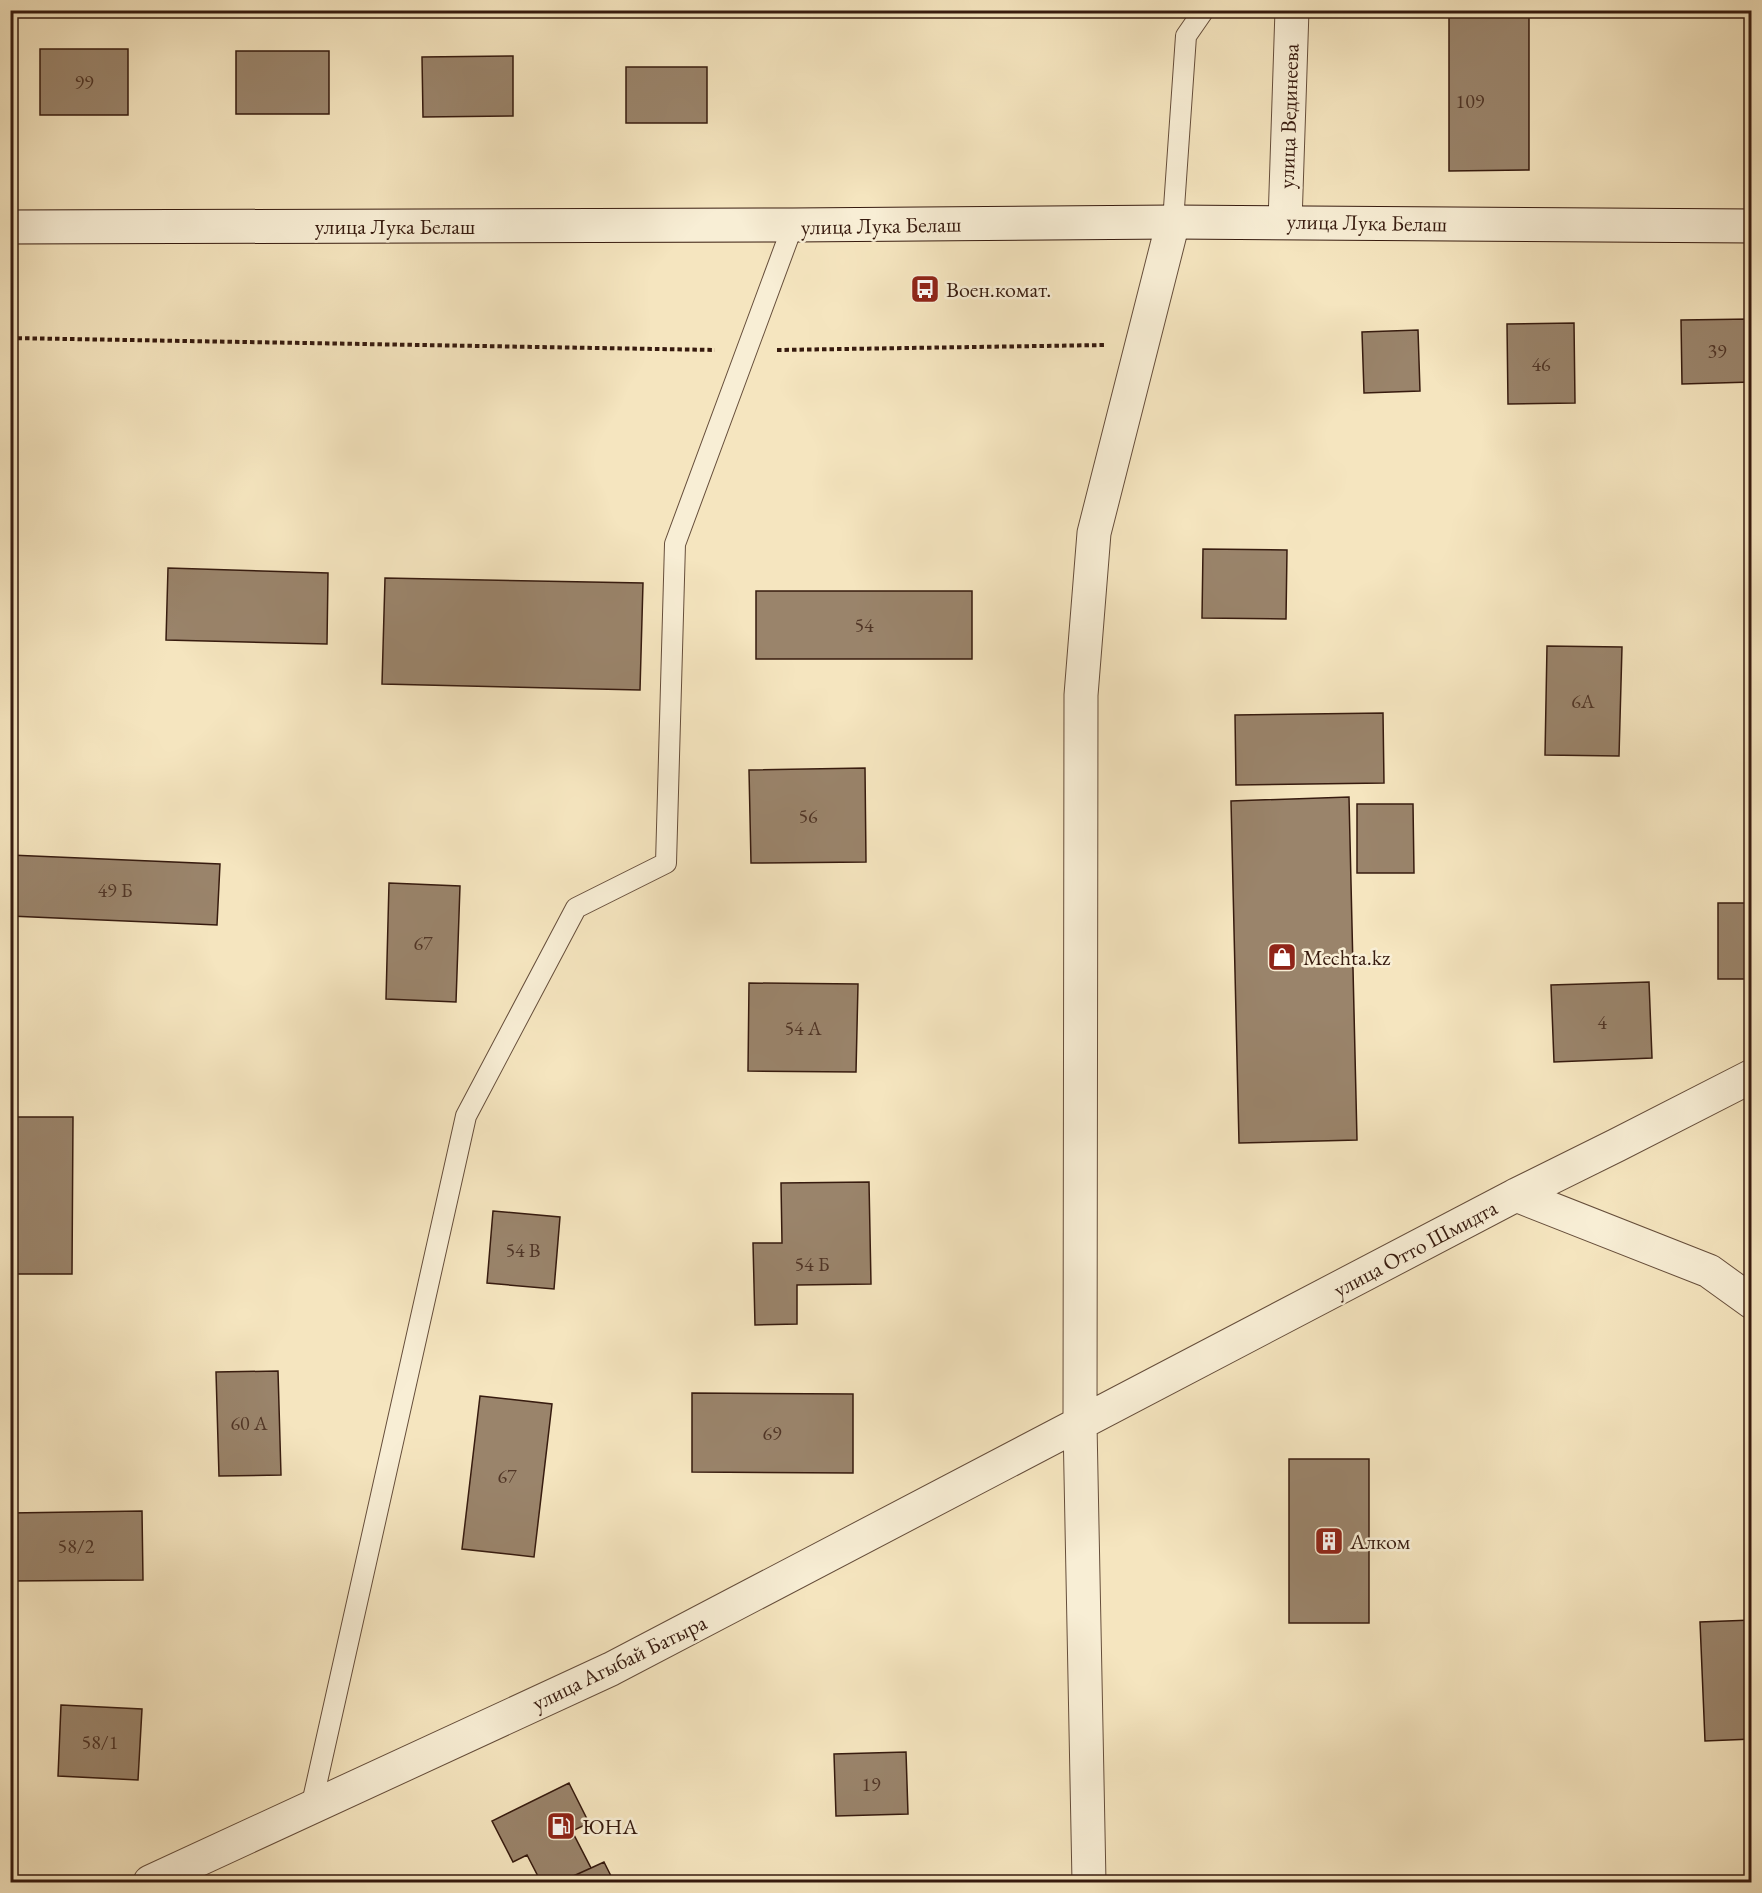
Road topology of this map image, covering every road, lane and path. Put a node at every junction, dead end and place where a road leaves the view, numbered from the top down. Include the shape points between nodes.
1 (1204, 10) edge
2 (1292, 10) edge
3 (1173, 222) junction
4 (1285, 222) junction
5 (793, 225) junction
6 (1752, 226) edge
7 (10, 227) edge
8 (10, 338) edge
9 (1142, 345) junction
10 (746, 351) junction
11 (1752, 1076) edge
12 (1516, 1195) junction
13 (1752, 1302) edge
14 (1080, 1424) junction
15 (311, 1808) junction
16 (150, 1882) edge
17 (1089, 1882) edge

1 - 3 lane via 1186,36
2 - 4 street, улица Вединеева
3 - 4 street, улица Лука Белаш
3 - 5 street, улица Лука Белаш
3 - 9 street
4 - 6 street, улица Лука Белаш
5 - 7 street, улица Лука Белаш
5 - 10 lane
8 - 10 path
9 - 10 path
9 - 14 street via 1094,533 1081,695
10 - 15 lane via 675,543 666,864 576,908 466,1116
11 - 12 street, улица Отто Шмидта
12 - 13 street via 1709,1271
12 - 14 street, улица Отто Шмидта
14 - 15 street, улица Агыбай Батыра via 611,1668
14 - 17 street
15 - 16 street, улица Агыбай Батыра

